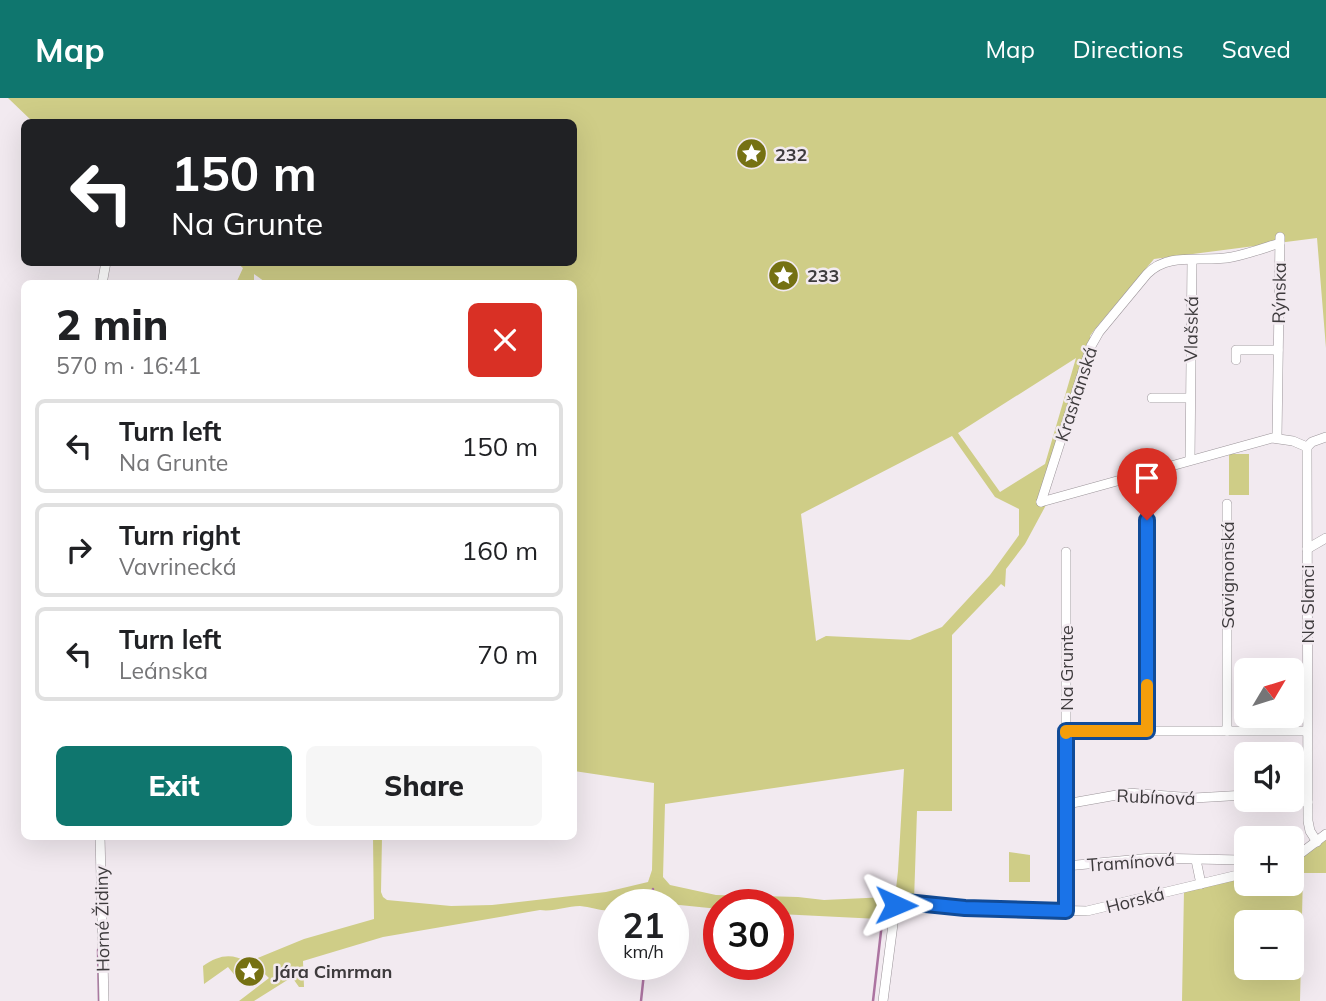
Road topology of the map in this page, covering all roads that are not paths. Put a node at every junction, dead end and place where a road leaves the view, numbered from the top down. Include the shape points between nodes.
1 (1280, 240) joint
2 (1192, 260) junction
3 (1278, 350) junction
4 (1236, 360) dead end
5 (1152, 398) dead end
6 (1190, 398) junction
7 (1326, 437) edge
8 (1277, 438) junction
9 (1307, 447) junction
10 (1190, 460) junction
11 (1227, 504) dead end
12 (1147, 520) dead end
13 (1326, 538) edge
14 (1307, 550) junction
15 (1066, 552) dead end
16 (1066, 731) junction
17 (1147, 731) junction
18 (1227, 731) junction
19 (1307, 731) junction
20 (1234, 796) edge
21 (1304, 802) edge
22 (1308, 802) junction
23 (1066, 804) junction
24 (1326, 834) edge
25 (100, 840) edge
26 (1317, 842) junction
27 (1304, 851) edge
28 (1196, 860) junction
29 (1234, 860) edge
30 (1066, 866) junction
31 (1234, 876) edge
32 (1201, 884) junction
33 (1066, 911) junction
34 (104, 1001) edge
35 (883, 1001) edge

1 - 2 street, Krasňanská via 1231,258
1 - 3 street, Rýnska
2 - 6 street, Vlašská
2 - 10 street, Krasňanská via 1167,261 1152,269 1096,336 1041,502
3 - 4 street, Rýnska via 1236,350
3 - 8 street, Rýnska
5 - 6 street
6 - 10 street, Vlašská
7 - 9 street
8 - 9 street
8 - 10 street
9 - 14 street, Na Slanci
11 - 18 street, Savignonská
12 - 17 street
13 - 14 street
14 - 19 street, Na Slanci
15 - 16 street, Na Grunte
16 - 17 street
16 - 23 street, Na Grunte
17 - 18 street
18 - 19 street
19 - 22 street, Na Slanci
20 - 23 street, Rubínová via 1128,793
21 - 22 street
22 - 26 street, Na Slanci via 1310,831
23 - 30 street, Na Grunte
24 - 26 street
25 - 34 street, Horné Židiny
26 - 27 street
28 - 29 street, Tramínová
28 - 30 street, Tramínová via 1152,858
28 - 32 street, Tramínová
30 - 33 street, Na Grunte
31 - 32 street, Horská
32 - 33 street, Horská via 1093,910
33 - 35 street, Horská via 896,901

